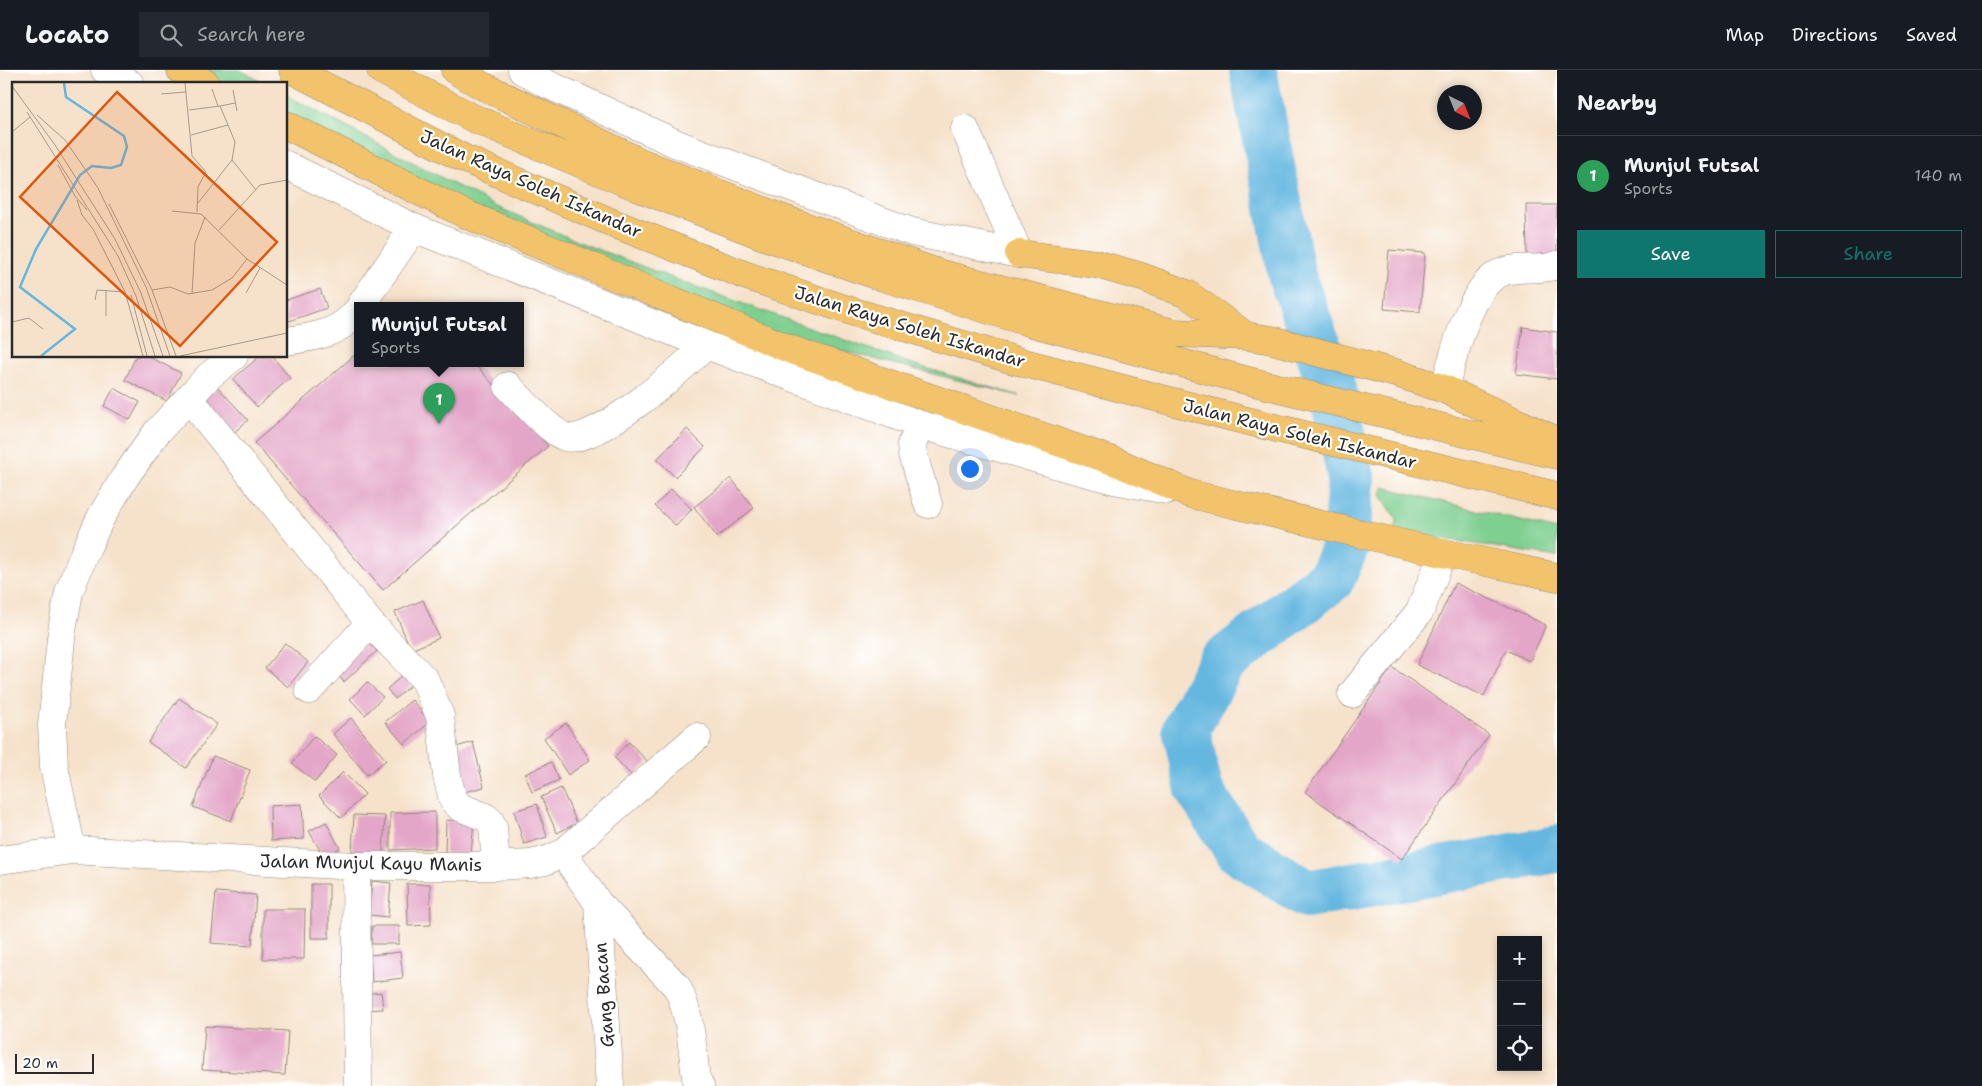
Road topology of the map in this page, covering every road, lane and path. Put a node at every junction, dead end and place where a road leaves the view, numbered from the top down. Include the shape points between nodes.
1 (105, 70) edge
2 (181, 70) edge
3 (293, 70) edge
4 (381, 70) edge
5 (455, 70) edge
6 (543, 74) edge
7 (126, 82) edge
8 (202, 82) edge
9 (288, 127) edge
10 (965, 129) dead end
11 (288, 165) edge
12 (414, 228) junction
13 (1019, 254) junction
14 (1557, 265) edge
15 (363, 302) edge
16 (354, 314) edge
17 (1259, 338) junction
18 (288, 340) edge
19 (706, 345) junction
20 (232, 358) edge
21 (508, 386) dead end
22 (1444, 389) junction
23 (189, 398) junction
24 (921, 426) junction
25 (1557, 441) edge
26 (1557, 455) edge
27 (1195, 495) junction
28 (1557, 496) edge
29 (928, 504) dead end
30 (1443, 553) junction
31 (1557, 577) edge
32 (370, 623) junction
33 (309, 690) dead end
34 (1352, 694) dead end
35 (698, 737) dead end
36 (72, 850) junction
37 (562, 853) junction
38 (0, 860) edge
39 (356, 866) junction
40 (496, 866) junction
41 (598, 903) junction
42 (358, 1086) edge
43 (610, 1086) edge
44 (700, 1086) edge

1 - 7 street
2 - 8 highway
3 - 28 highway, Jalan Raya Soleh Iskandar via 463,158 615,224 747,276 1008,358 1377,454
4 - 26 highway, Jalan Raya Soleh Iskandar via 473,118 639,188 876,275 1028,322 1246,380
5 - 17 highway via 640,162 781,218 938,273 1174,333
6 - 13 street via 676,144 912,232
9 - 27 highway via 463,213 792,350 1119,463
10 - 13 street
11 - 12 street
12 - 15 street
12 - 19 street
13 - 17 highway via 1096,264 1142,276 1186,294
14 - 22 street via 1499,273 1486,284 1461,330
16 - 18 street via 321,336
17 - 22 highway via 1399,374
19 - 21 street via 685,366 614,420 573,438 553,430
19 - 24 street
20 - 23 street
22 - 25 highway
23 - 32 street
23 - 36 street via 157,432 101,517 69,592 52,725 54,767
24 - 27 street via 1114,480
24 - 29 street via 912,444
27 - 30 highway
30 - 31 highway
30 - 34 street via 1420,611
32 - 33 street
32 - 40 street via 425,680 440,716 453,800 460,807 490,821
35 - 37 street, Jalan Munjul Kayu Manis
36 - 38 street, Jalan Munjul Kayu Manis
36 - 39 street, Jalan Munjul Kayu Manis
37 - 40 street, Jalan Munjul Kayu Manis via 530,864
37 - 41 street
39 - 40 street, Jalan Munjul Kayu Manis
39 - 42 street
41 - 43 street, Gang Bacan
41 - 44 street via 677,987 688,1014 696,1078

